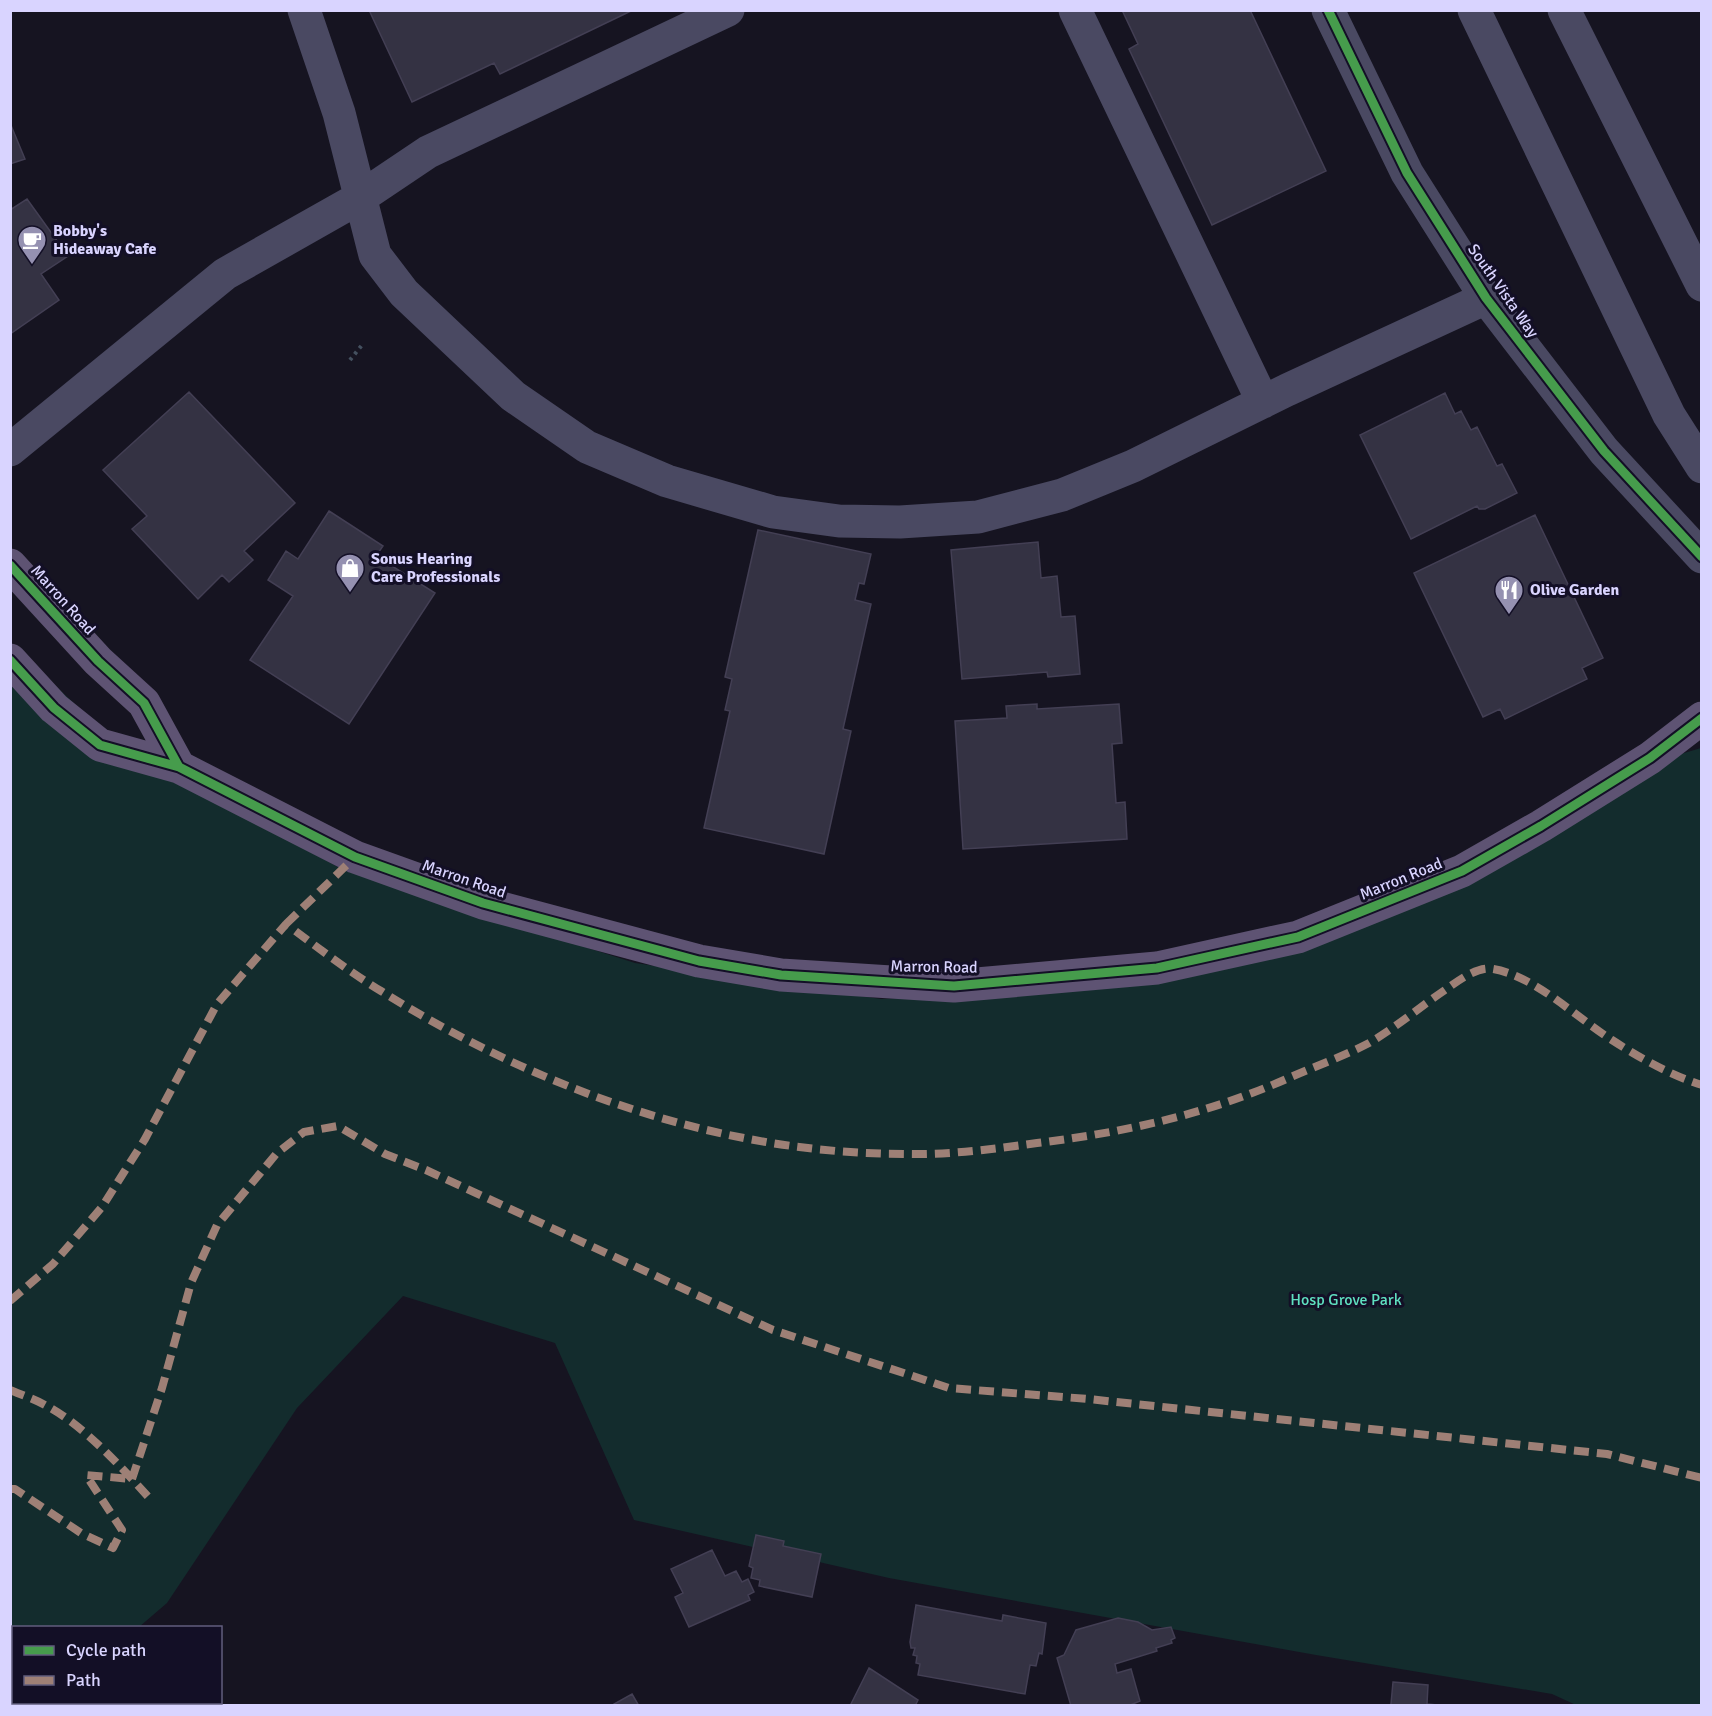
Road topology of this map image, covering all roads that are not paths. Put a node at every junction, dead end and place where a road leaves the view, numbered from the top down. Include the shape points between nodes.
1 (304, 10) edge
2 (728, 10) edge
3 (1075, 10) edge
4 (1328, 10) edge
5 (1474, 10) edge
6 (1564, 10) edge
7 (361, 197) junction
8 (1701, 285) edge
9 (1486, 298) junction
10 (1263, 402) junction
11 (10, 450) edge
12 (1701, 467) edge
13 (1701, 557) edge
14 (10, 565) edge
15 (10, 660) edge
16 (1701, 718) edge
17 (179, 767) junction

1 - 7 street via 339,113
2 - 7 street via 428,153
3 - 10 street
4 - 9 street, South Vista Way via 1407,173
5 - 12 street via 1669,415
6 - 8 street
7 - 10 street via 375,255 404,293 513,396 587,447 667,481 773,512 839,521 978,517 1062,495 1133,466
7 - 11 street via 225,274
9 - 10 street
9 - 13 street, South Vista Way via 1604,451
14 - 17 main road, Marron Road via 98,660 144,703
15 - 17 main road, Marron Road via 54,708 100,745
16 - 17 main road, Marron Road via 1650,758 1462,870 1298,937 1157,968 954,986 781,975 711,963 483,903 355,857

